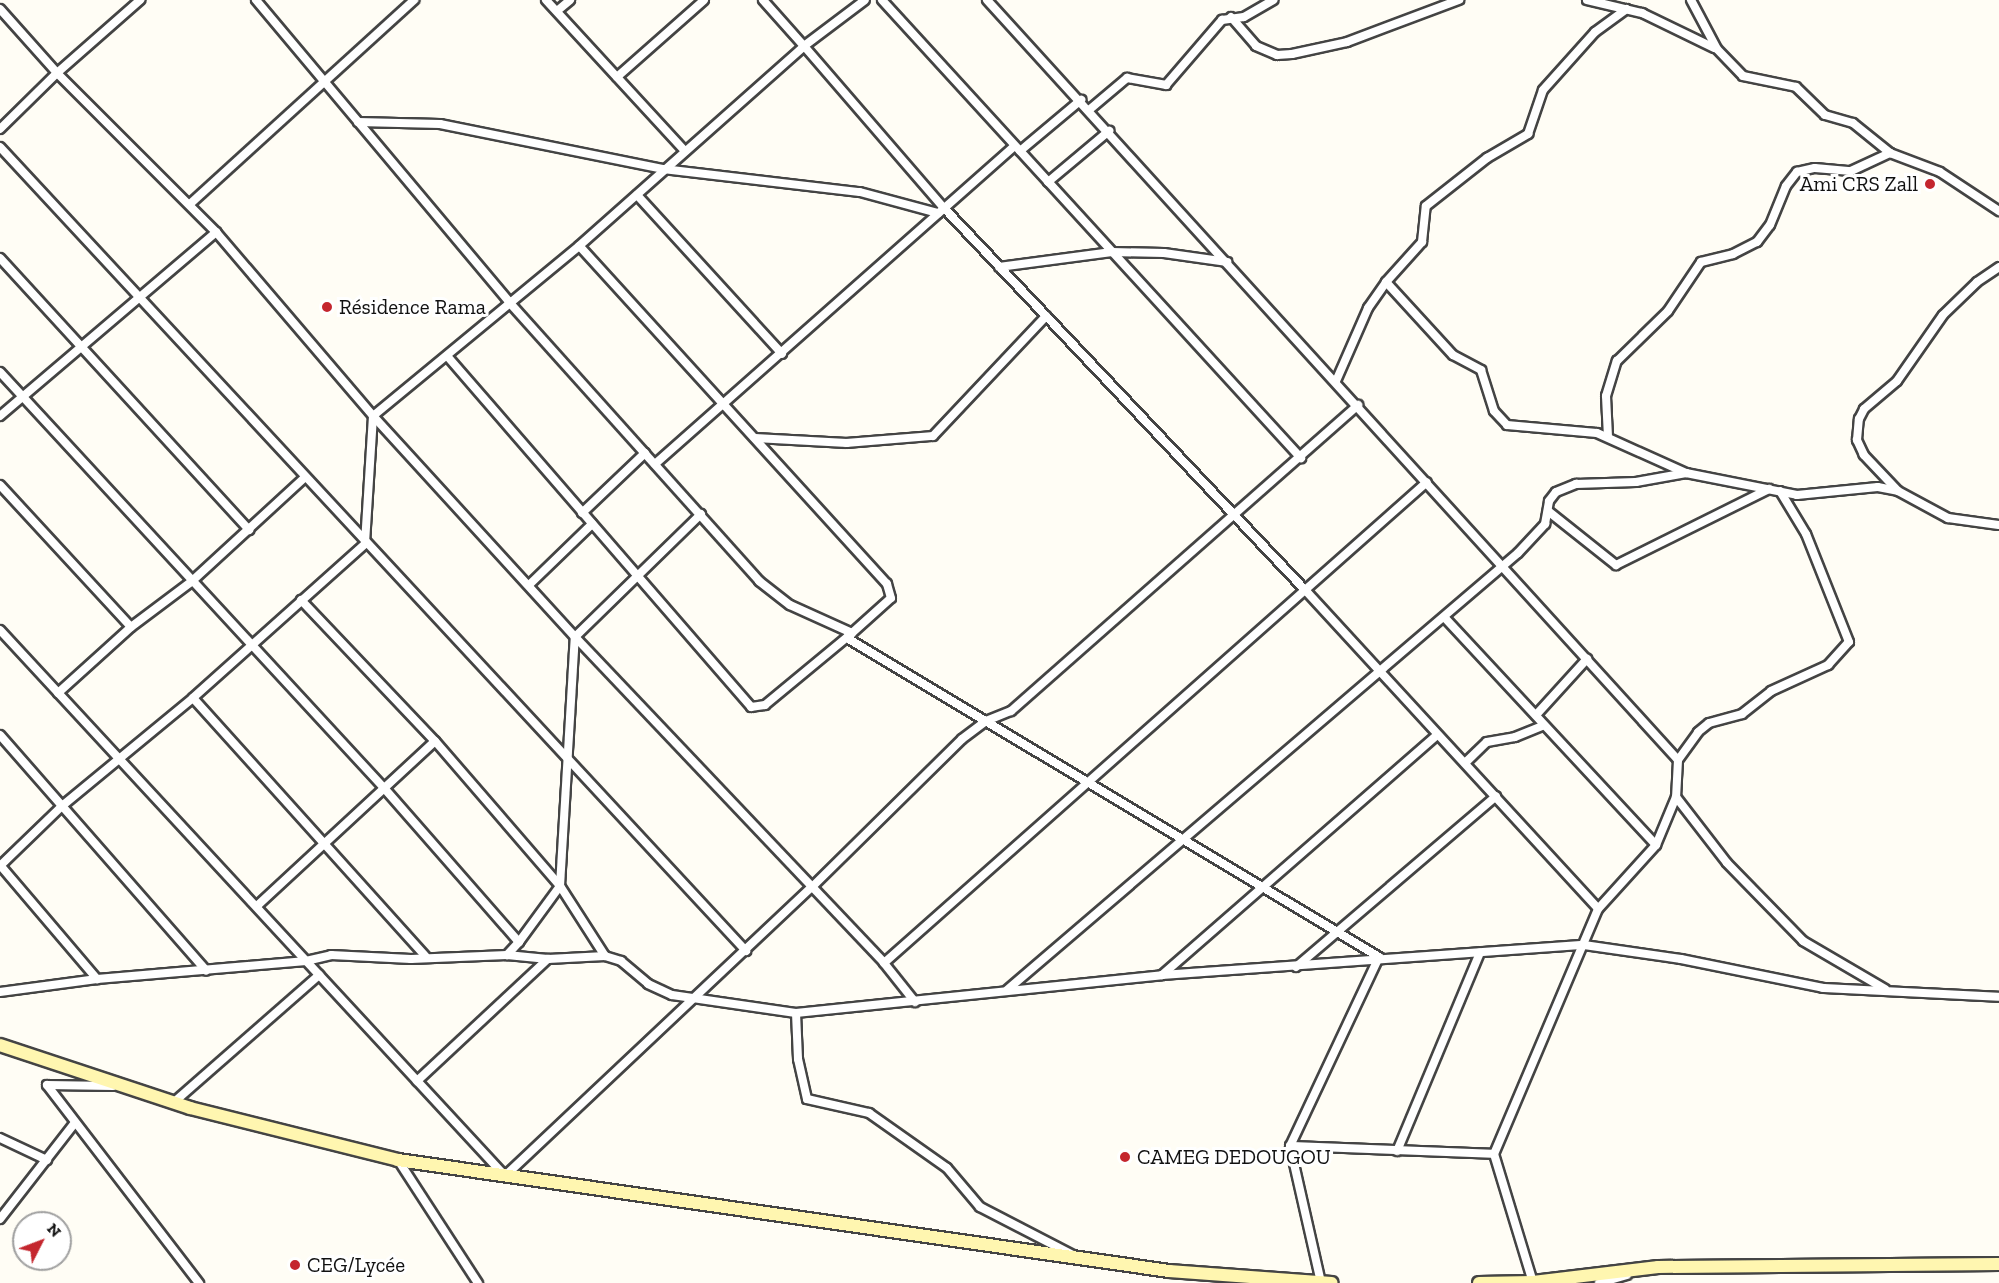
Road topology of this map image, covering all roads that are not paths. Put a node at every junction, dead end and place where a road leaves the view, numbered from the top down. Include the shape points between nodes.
1 (140, 0) edge
2 (414, 0) edge
3 (546, 0) edge
4 (570, 0) edge
5 (704, 0) edge
6 (763, 0) edge
7 (866, 0) edge
8 (882, 0) edge
9 (987, 0) edge
10 (1273, 0) edge
11 (1459, 0) edge
12 (1587, 0) edge
13 (1691, 0) edge
14 (260, 2) edge
15 (0, 9) edge
16 (1628, 9) junction
17 (557, 11) junction
18 (1231, 17) junction
19 (804, 46) junction
20 (1717, 50) junction
21 (57, 73) junction
22 (618, 77) junction
23 (322, 80) junction
24 (1081, 100) junction
25 (1089, 110) junction
26 (358, 122) junction
27 (0, 129) edge
28 (1109, 131) junction
29 (0, 147) edge
30 (1018, 149) junction
31 (684, 150) junction
32 (1890, 153) junction
33 (663, 169) junction
34 (1048, 182) junction
35 (637, 195) junction
36 (191, 202) junction
37 (940, 210) junction
38 (1999, 211) edge
39 (216, 232) junction
40 (579, 246) junction
41 (1112, 252) junction
42 (0, 258) edge
43 (1227, 262) junction
44 (999, 267) junction
45 (1999, 267) edge
46 (1386, 282) junction
47 (138, 298) junction
48 (509, 302) junction
49 (1046, 316) junction
50 (81, 346) junction
51 (782, 354) junction
52 (448, 357) junction
53 (0, 372) edge
54 (1336, 381) junction
55 (22, 396) junction
56 (724, 404) junction
57 (1358, 405) junction
58 (0, 416) edge
59 (373, 416) junction
60 (1608, 437) junction
61 (755, 438) junction
62 (645, 453) junction
63 (1300, 458) junction
64 (655, 464) junction
65 (1686, 473) junction
66 (305, 477) junction
67 (1427, 482) junction
68 (0, 485) edge
69 (1769, 489) junction
70 (1780, 491) junction
71 (1898, 491) junction
72 (1548, 511) junction
73 (582, 513) junction
74 (701, 514) junction
75 (1236, 517) junction
76 (592, 524) junction
77 (1999, 525) edge
78 (249, 530) junction
79 (365, 544) junction
80 (1503, 566) junction
81 (637, 576) junction
82 (191, 582) junction
83 (529, 585) junction
84 (1307, 592) junction
85 (301, 600) junction
86 (1445, 618) junction
87 (130, 627) junction
88 (0, 630) edge
89 (850, 636) junction
90 (575, 637) junction
91 (251, 646) junction
92 (1587, 659) junction
93 (1380, 675) junction
94 (58, 693) junction
95 (193, 698) junction
96 (1536, 716) junction
97 (986, 721) junction
98 (1544, 724) junction
99 (0, 735) edge
100 (1437, 735) junction
101 (435, 741) junction
102 (120, 759) junction
103 (568, 760) junction
104 (1678, 760) junction
105 (1465, 763) junction
106 (1089, 783) junction
107 (384, 788) junction
108 (1496, 796) junction
109 (1676, 797) junction
110 (63, 805) junction
111 (1184, 840) junction
112 (328, 844) junction
113 (1656, 845) junction
114 (0, 865) edge
115 (560, 886) junction
116 (1263, 887) junction
117 (812, 888) junction
118 (258, 905) junction
119 (1598, 909) junction
120 (1337, 932) junction
121 (519, 942) junction
122 (1584, 945) junction
123 (746, 951) junction
124 (1480, 953) junction
125 (507, 954) junction
126 (605, 956) junction
127 (426, 957) junction
128 (1379, 957) junction
129 (548, 959) junction
130 (306, 961) junction
131 (884, 963) junction
132 (1296, 967) junction
133 (206, 970) junction
134 (319, 975) junction
135 (1162, 975) junction
136 (97, 978) junction
137 (1007, 990) junction
138 (1886, 990) junction
139 (0, 992) edge
140 (1999, 998) edge
141 (693, 999) junction
142 (915, 1002) junction
143 (796, 1013) junction
144 (0, 1045) edge
145 (417, 1081) junction
146 (123, 1086) junction
147 (174, 1102) junction
148 (74, 1124) junction
149 (0, 1138) edge
150 (1290, 1146) junction
151 (1397, 1150) junction
152 (1494, 1154) junction
153 (47, 1160) junction
154 (398, 1160) junction
155 (505, 1176) junction
156 (0, 1219) edge
157 (1073, 1255) junction
158 (1999, 1264) edge
159 (1658, 1267) junction
160 (1321, 1282) edge
161 (1509, 1282) edge
162 (1533, 1282) edge
163 (199, 1283) edge
164 (478, 1283) edge
165 (1332, 1283) edge
166 (1479, 1283) edge
167 (1495, 1283) edge
168 (1599, 1283) edge

1 - 21 street
2 - 23 street
3 - 17 street
4 - 17 street
5 - 22 street
6 - 19 street
7 - 19 street
8 - 30 street
9 - 24 street
10 - 18 street via 1244,17
11 - 18 street via 1347,42 1292,54 1276,55 1256,46
12 - 16 street
13 - 20 street
14 - 23 street
15 - 21 street
16 - 20 street via 1659,19
16 - 46 street via 1595,32 1553,78 1534,109 1528,134 1487,158 1426,206 1422,242
17 - 22 street
18 - 25 street via 1222,20 1166,85 1127,78
19 - 31 street
19 - 37 street
20 - 32 street via 1743,76 1796,87 1818,110 1853,123
21 - 27 street
21 - 36 street
22 - 31 street
23 - 26 street
23 - 36 street
24 - 25 street
24 - 30 street
25 - 28 street
26 - 33 street via 440,124
26 - 48 street
28 - 34 street
28 - 43 street
29 - 47 street
30 - 34 street
30 - 37 street
31 - 33 street
32 - 38 street via 1940,172
32 - 60 street via 1851,171 1815,168 1797,172 1757,242 1733,254 1701,261 1668,311 1617,361 1606,396
33 - 35 street
33 - 37 street via 860,192
34 - 41 street
35 - 40 street
35 - 51 street
36 - 39 street
37 - 44 street
37 - 51 street
39 - 47 street
39 - 59 street
40 - 48 street
40 - 56 street
41 - 43 street via 1164,253
41 - 44 street
41 - 63 street
42 - 50 street
43 - 54 street
44 - 49 street
45 - 71 street via 1943,315 1897,381 1864,409 1859,419 1857,440 1864,455
46 - 54 street via 1356,332
46 - 60 street via 1453,355 1481,370 1494,411 1507,425
47 - 50 street
47 - 66 street
48 - 52 street
48 - 62 street
49 - 61 street via 933,436 847,443
49 - 75 street
50 - 55 street
50 - 78 street
51 - 56 street
52 - 59 street
52 - 73 street
53 - 55 street
54 - 57 street
55 - 58 street
55 - 82 street
56 - 61 street
56 - 64 street
57 - 63 street
57 - 67 street
59 - 79 street
59 - 83 street
60 - 65 street
61 - 89 street via 890,590 891,598
62 - 64 street
62 - 73 street
63 - 75 street
64 - 74 street
65 - 69 street
65 - 72 street via 1636,482 1568,485 1551,496
66 - 78 street
66 - 79 street
67 - 80 street
67 - 84 street
68 - 87 street
69 - 70 street
69 - 72 street via 1616,565
70 - 71 street via 1797,495 1878,487
70 - 104 street via 1806,534 1849,642 1828,665 1771,691 1742,714 1709,723
71 - 77 street via 1948,518
72 - 80 street via 1537,535
73 - 76 street
74 - 81 street
74 - 89 street via 759,581 790,605
75 - 84 street
75 - 97 street via 1191,550 1011,711
76 - 81 street
76 - 83 street
78 - 82 street
79 - 85 street
79 - 103 street
80 - 86 street
80 - 92 street
81 - 89 street via 751,707 765,705
81 - 90 street
82 - 87 street
82 - 91 street
83 - 90 street
84 - 93 street
84 - 106 street
85 - 91 street
85 - 101 street
86 - 93 street
86 - 96 street
87 - 94 street
88 - 94 street
89 - 97 street
90 - 103 street
90 - 117 street
91 - 95 street
91 - 107 street
92 - 96 street
92 - 104 street
93 - 100 street
93 - 111 street
94 - 102 street
95 - 102 street
95 - 112 street
96 - 98 street
97 - 106 street
97 - 117 street via 962,739
98 - 105 street via 1515,737 1487,742
98 - 113 street
99 - 110 street
100 - 105 street
100 - 116 street
101 - 107 street
101 - 115 street
102 - 110 street
102 - 118 street
103 - 115 street
103 - 123 street
104 - 109 street
105 - 108 street
106 - 111 street
106 - 131 street
107 - 112 street
107 - 121 street
108 - 119 street
108 - 120 street
109 - 113 street
109 - 138 street via 1726,863 1803,941
110 - 114 street
110 - 133 street
111 - 116 street
111 - 137 street
112 - 118 street
112 - 127 street
113 - 119 street
114 - 136 street
115 - 121 street
115 - 126 street
116 - 120 street
116 - 135 street
117 - 123 street
117 - 131 street
118 - 130 street
119 - 122 street
120 - 128 street
120 - 132 street
121 - 125 street
122 - 124 street
122 - 138 street via 1682,959 1823,988
122 - 152 street
123 - 141 street
124 - 128 street
124 - 151 street
125 - 127 street
125 - 129 street
126 - 129 street
126 - 141 street via 621,961 655,988
127 - 130 street via 331,955
128 - 132 street
128 - 150 street
129 - 145 street
130 - 133 street
130 - 134 street
131 - 142 street
132 - 135 street
133 - 136 street
134 - 145 street
134 - 147 street
135 - 137 street
136 - 139 street
137 - 142 street
138 - 140 street
141 - 143 street
141 - 155 street
142 - 143 street
143 - 157 street via 798,1059 807,1099 869,1113 946,1168 980,1208
144 - 146 main road
145 - 155 street
146 - 147 main road
146 - 148 street via 47,1085
147 - 154 main road
148 - 153 street
148 - 163 street
149 - 153 street
150 - 151 street
150 - 160 street
151 - 152 street
152 - 162 street
153 - 156 street
154 - 155 main road
154 - 164 street
155 - 157 main road
157 - 160 main road via 1169,1271
158 - 159 main road
159 - 162 main road
159 - 168 street
160 - 165 main road
161 - 162 main road
161 - 166 main road
161 - 167 street

